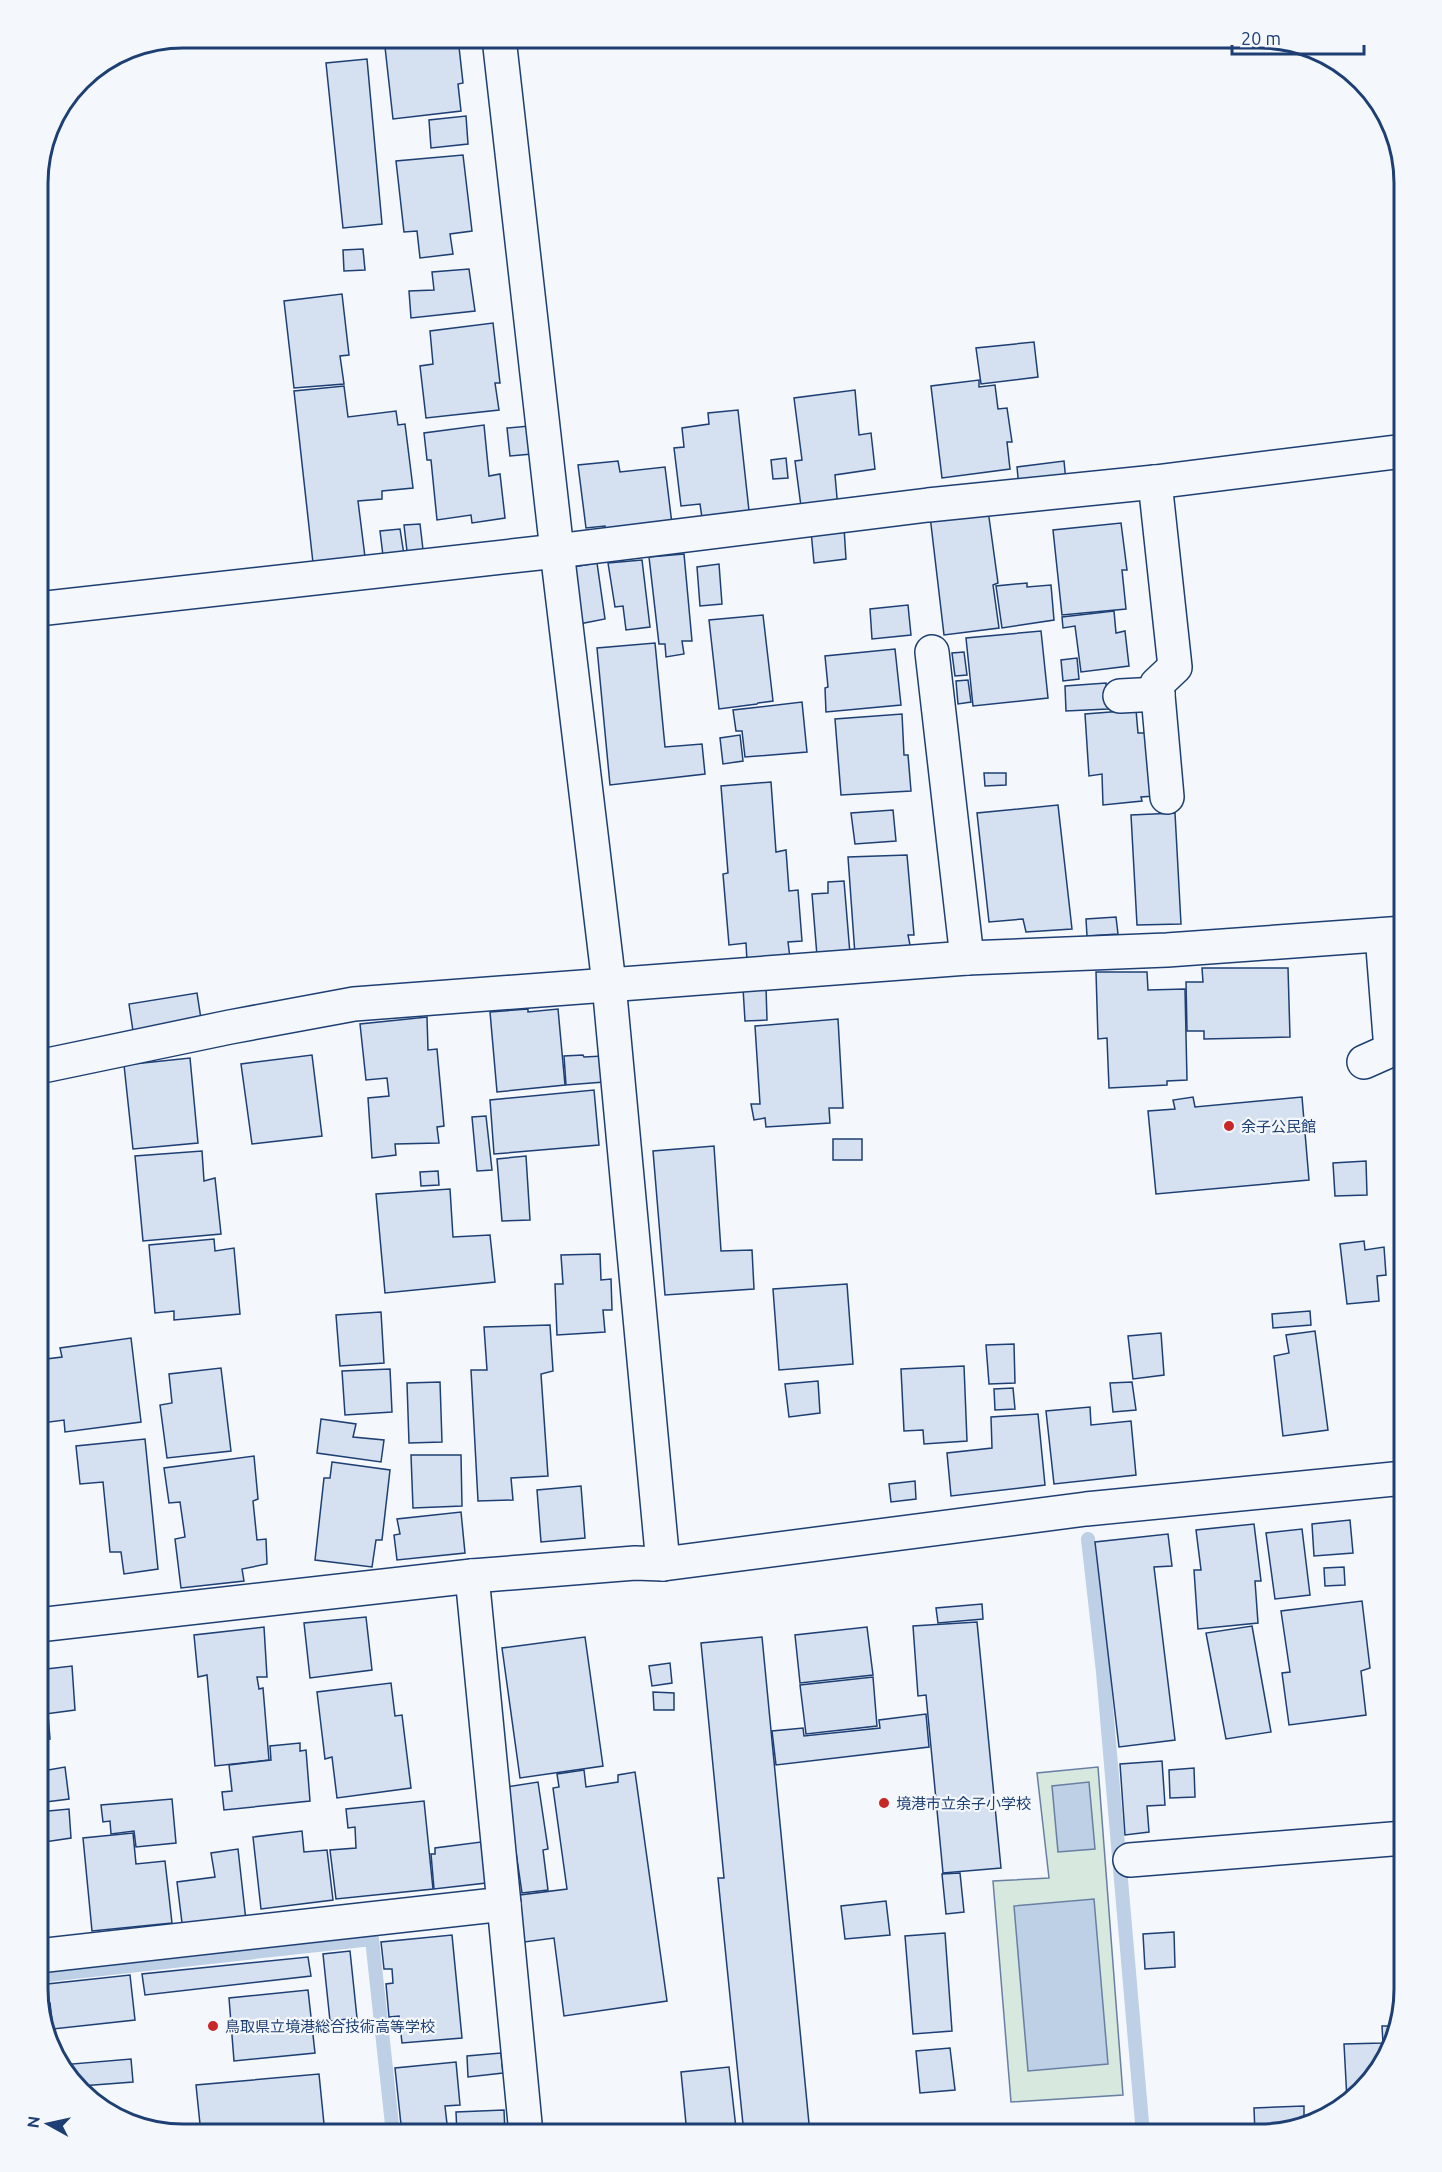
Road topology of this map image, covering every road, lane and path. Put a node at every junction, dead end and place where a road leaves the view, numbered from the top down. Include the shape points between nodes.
1 (500, 48) edge
2 (1394, 453) edge
3 (1155, 482) junction
4 (557, 550) junction
5 (48, 608) edge
6 (933, 652) dead end
7 (1158, 694) junction
8 (1120, 696) dead end
9 (1167, 796) dead end
10 (1393, 934) edge
11 (967, 958) junction
12 (609, 984) junction
13 (1364, 1062) dead end
14 (48, 1065) edge
15 (1394, 1479) edge
16 (663, 1564) junction
17 (472, 1576) junction
18 (48, 1624) edge
19 (1394, 1839) edge
20 (1130, 1860) dead end
21 (504, 1904) junction
22 (48, 1955) edge
23 (525, 2124) edge

1 - 4 street
2 - 3 street
3 - 4 street
3 - 7 street via 1175,667 1157,684
4 - 5 street
4 - 12 street
6 - 11 street
7 - 8 street
7 - 9 street
10 - 11 street via 1167,950
10 - 13 street via 1391,1050
11 - 12 street
12 - 14 street via 354,1005
12 - 16 street
15 - 16 street via 1086,1509
16 - 17 street
17 - 18 street
17 - 21 street
19 - 20 street
21 - 22 street
21 - 23 street

